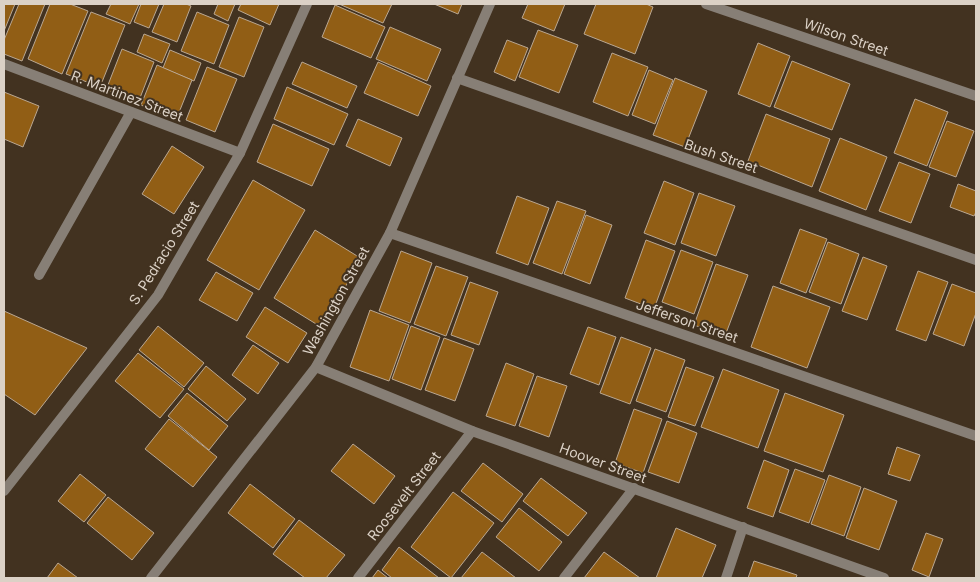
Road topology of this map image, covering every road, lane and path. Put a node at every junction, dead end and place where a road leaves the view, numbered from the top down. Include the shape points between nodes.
1 (306, 4) edge
2 (490, 4) edge
3 (706, 4) edge
4 (4, 64) edge
5 (457, 78) junction
6 (976, 96) edge
7 (131, 112) junction
8 (240, 153) junction
9 (390, 232) junction
10 (976, 260) edge
11 (39, 275) dead end
12 (316, 367) junction
13 (472, 430) junction
14 (976, 436) edge
15 (634, 488) junction
16 (4, 491) edge
17 (743, 527) junction
18 (152, 578) edge
19 (358, 578) edge
20 (564, 578) edge
21 (726, 578) edge
22 (884, 578) edge

1 - 8 street, S. Pedracio Street
2 - 5 street, Washington Street
3 - 6 street, Wilson Street
4 - 7 street, R. Martinez Street
5 - 9 street, Washington Street
5 - 10 street, Bush Street
7 - 8 street, R. Martinez Street
7 - 11 street
8 - 16 street, S. Pedracio Street via 158,295
9 - 12 street, Washington Street
9 - 14 street, Jefferson Street
12 - 13 street, Hoover Street
12 - 18 street, Washington Street
13 - 15 street, Hoover Street
13 - 19 street, Roosevelt Street
15 - 17 street, Hoover Street
15 - 20 street
17 - 21 street
17 - 22 street, Hoover Street

